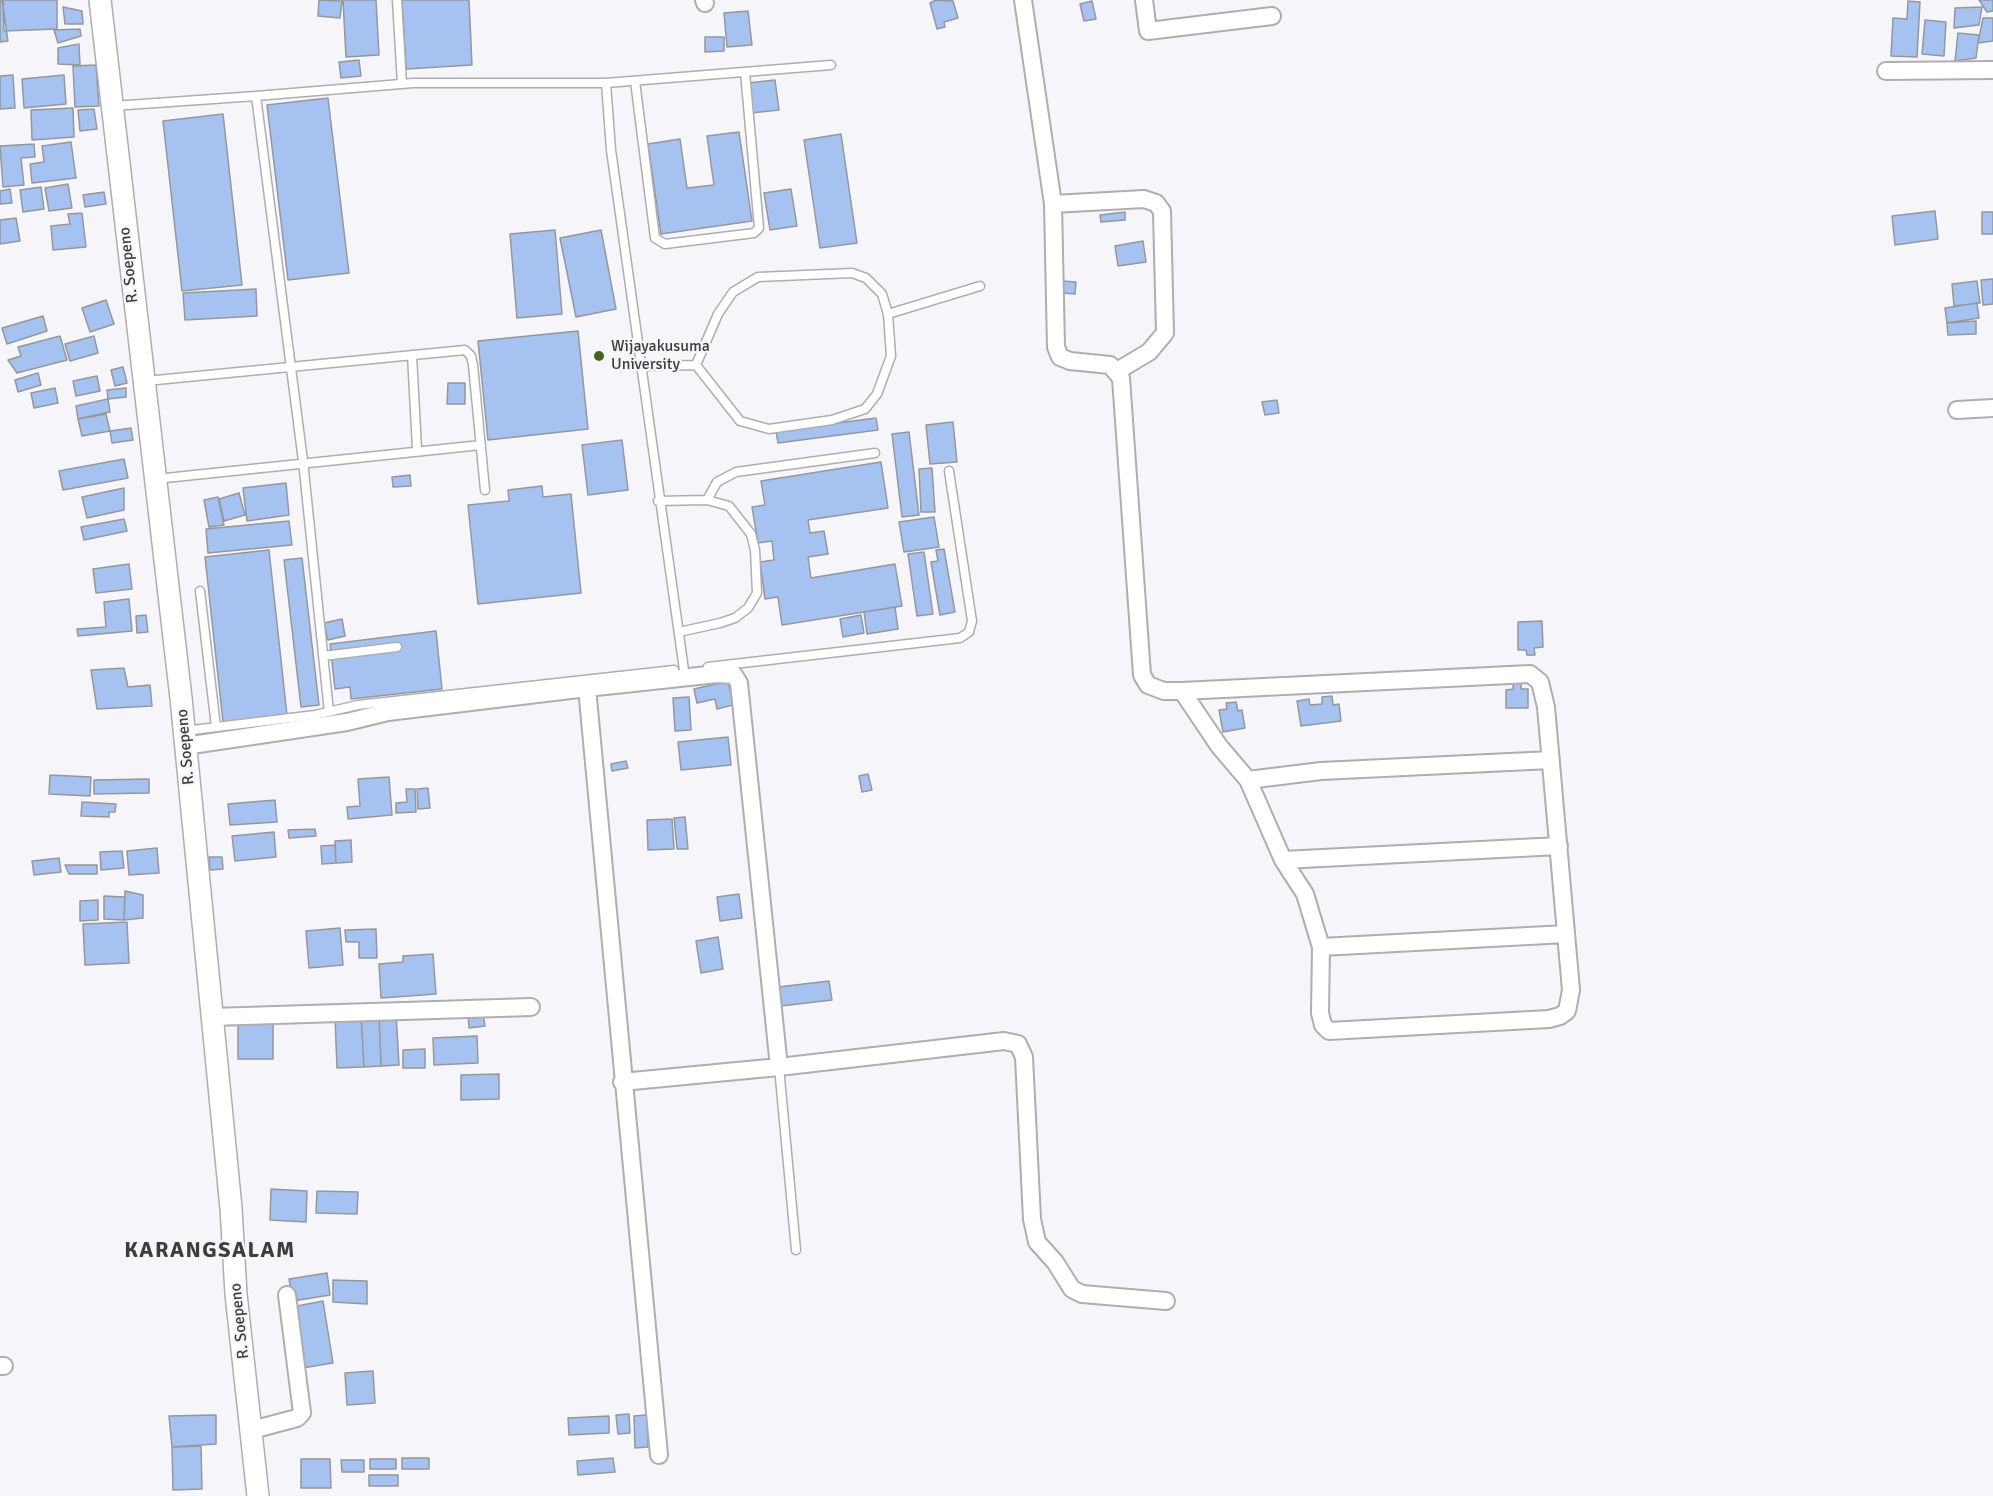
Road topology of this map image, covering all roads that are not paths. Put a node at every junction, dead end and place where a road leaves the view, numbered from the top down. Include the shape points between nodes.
1 (100, 0) edge
2 (397, 0) edge
3 (1023, 0) edge
4 (1144, 0) edge
5 (1272, 16) dead end
6 (831, 65) dead end
7 (1993, 70) edge
8 (1886, 71) dead end
9 (745, 72) junction
10 (635, 81) junction
11 (606, 83) junction
12 (402, 84) junction
13 (256, 96) junction
14 (112, 106) junction
15 (1053, 204) junction
16 (980, 286) dead end
17 (888, 314) junction
18 (412, 355) junction
19 (696, 365) junction
20 (640, 366) junction
21 (290, 367) junction
22 (1117, 371) junction
23 (142, 381) junction
24 (1993, 408) edge
25 (1958, 410) dead end
26 (481, 445) junction
27 (417, 449) junction
28 (875, 453) dead end
29 (303, 461) junction
30 (949, 471) dead end
31 (156, 479) junction
32 (485, 490) dead end
33 (707, 500) junction
34 (658, 501) junction
35 (200, 591) dead end
36 (679, 632) junction
37 (398, 647) dead end
38 (323, 656) junction
39 (684, 670) junction
40 (587, 688) junction
41 (1182, 691) junction
42 (329, 712) junction
43 (216, 727) junction
44 (184, 739) junction
45 (1551, 760) junction
46 (1248, 780) junction
47 (1559, 846) junction
48 (1283, 860) junction
49 (1566, 934) junction
50 (1321, 946) junction
51 (531, 1007) dead end
52 (212, 1017) junction
53 (779, 1067) junction
54 (622, 1082) junction
55 (796, 1250) dead end
56 (286, 1295) dead end
57 (1166, 1302) dead end
58 (252, 1430) junction
59 (659, 1455) dead end
60 (258, 1496) edge

1 - 14 street, R. Soepeno
2 - 12 lane
3 - 15 street
4 - 5 street via 1148,31
6 - 9 lane
7 - 8 street
9 - 10 lane
9 - 10 lane via 759,228 754,233 665,244 655,238
10 - 11 lane
11 - 12 lane
11 - 20 lane via 611,150
12 - 13 lane
13 - 14 lane
13 - 21 lane
14 - 23 street, R. Soepeno
15 - 22 street via 1056,347 1060,357 1070,361 1110,365
15 - 22 street via 1143,199 1155,203 1162,211 1165,333 1149,352
16 - 17 lane
17 - 19 lane via 882,294 866,278 852,273 758,277 733,292 718,314
17 - 19 lane via 891,356 877,394 865,409 832,420 769,429 740,421
18 - 21 lane
18 - 26 lane via 465,350 471,356
18 - 27 lane
19 - 20 lane
20 - 34 lane
21 - 23 lane
21 - 29 lane
22 - 41 street via 1124,407 1142,675 1148,685 1164,691
23 - 31 street, R. Soepeno
24 - 25 street
26 - 27 lane
26 - 32 lane
27 - 29 lane
28 - 33 lane via 736,472 717,482
29 - 31 lane
29 - 38 lane
30 - 39 lane via 972,621 969,632 960,638
31 - 44 street, R. Soepeno
33 - 34 lane
33 - 36 lane via 729,507 751,534 757,593 748,608 735,618
34 - 36 lane
35 - 43 lane
36 - 39 lane
37 - 38 lane
38 - 42 lane
39 - 42 lane
40 - 44 street via 388,712 347,722
40 - 53 street via 729,674 737,678
40 - 54 street
41 - 45 street via 1530,674 1545,693
41 - 46 street via 1219,746
42 - 43 lane
43 - 44 lane
44 - 52 street, R. Soepeno
45 - 46 street via 1321,771
45 - 47 street
46 - 48 street
47 - 48 street
47 - 49 street
48 - 50 street via 1305,894
49 - 50 street
49 - 50 street via 1570,990 1567,1011 1560,1016 1343,1031 1329,1031 1323,1025
51 - 52 street
52 - 58 street, R. Soepeno
53 - 54 street
53 - 55 lane
53 - 57 street via 1004,1041 1018,1044 1024,1057 1032,1219 1037,1242 1072,1289 1082,1294
54 - 59 street
56 - 58 street via 302,1413 297,1418
58 - 60 street, R. Soepeno

